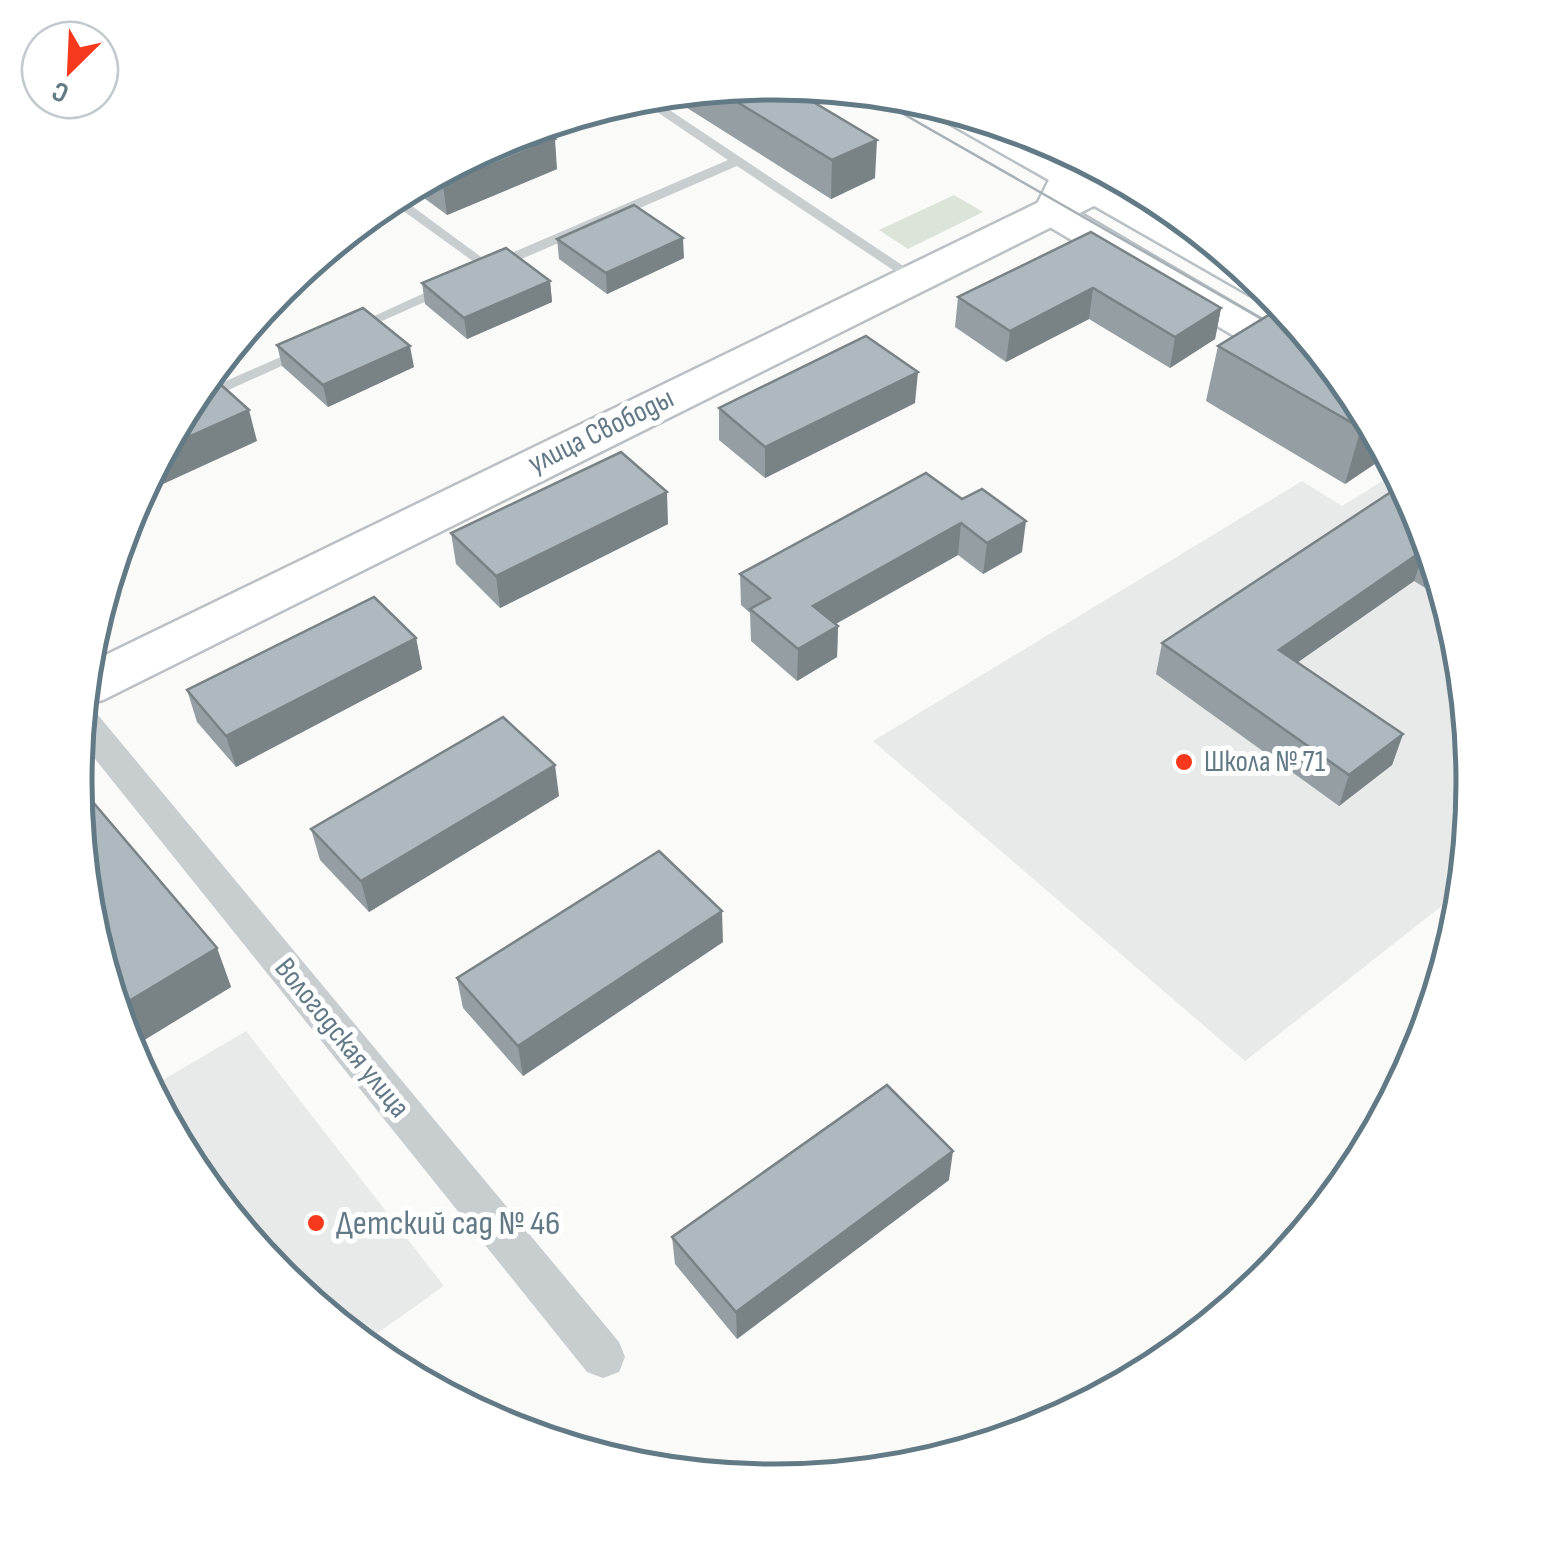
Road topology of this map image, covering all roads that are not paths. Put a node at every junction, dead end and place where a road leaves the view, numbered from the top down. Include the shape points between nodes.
1 (662, 110) edge
2 (999, 139) edge
3 (739, 160) junction
4 (1083, 189) edge
5 (406, 208) edge
6 (1207, 256) edge
7 (488, 268) junction
8 (470, 276) edge
9 (913, 277) junction
10 (452, 284) edge
11 (346, 332) edge
12 (311, 348) edge
13 (1310, 361) edge
14 (215, 392) edge
15 (101, 679) edge
16 (94, 734) edge
17 (603, 1357) dead end

1 - 3 lane
2 - 4 street
3 - 7 lane
3 - 9 lane
4 - 6 street
4 - 9 main road, улица Свободы
4 - 13 street
5 - 7 lane
7 - 8 lane
9 - 15 main road, улица Свободы
10 - 11 lane
12 - 14 lane
16 - 17 street, Вологодская улица

